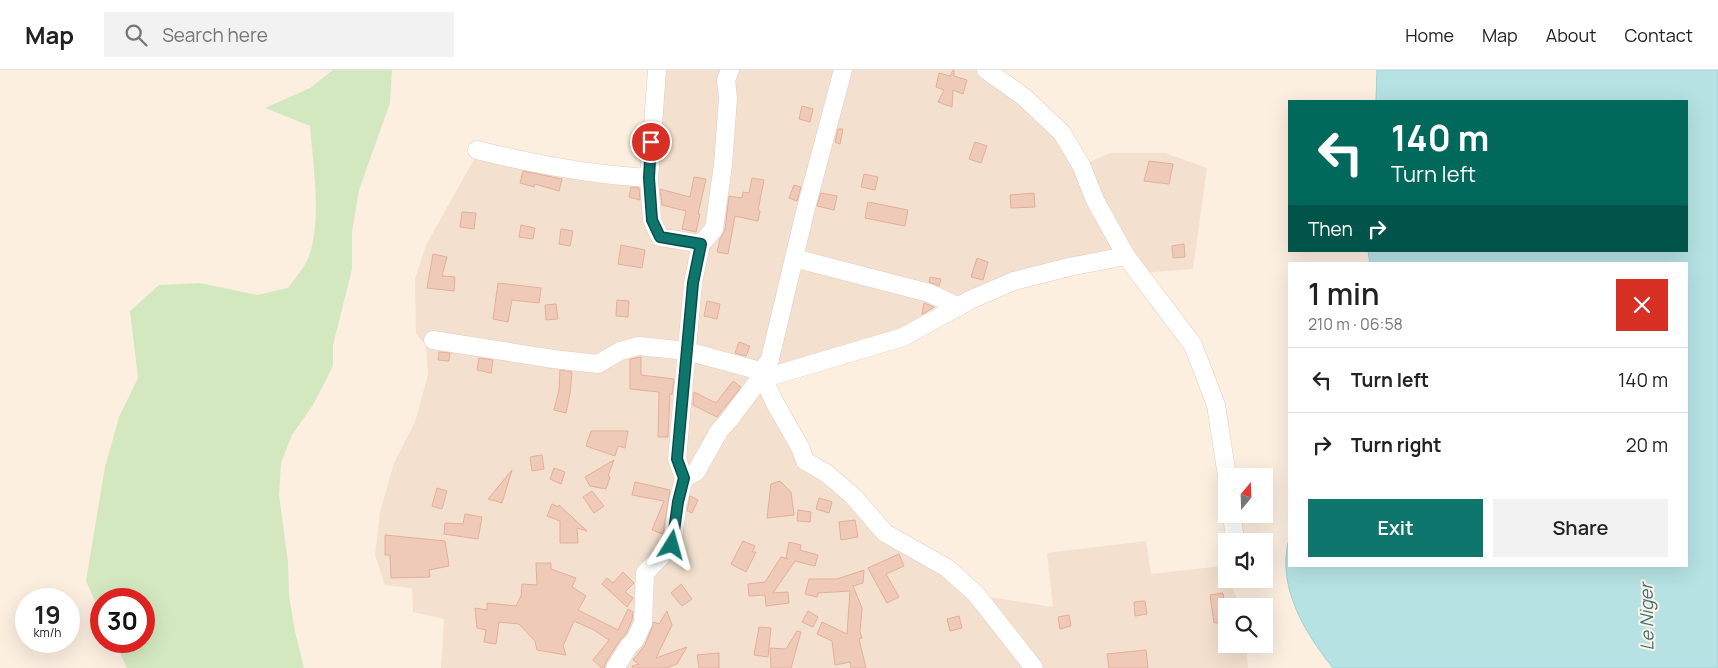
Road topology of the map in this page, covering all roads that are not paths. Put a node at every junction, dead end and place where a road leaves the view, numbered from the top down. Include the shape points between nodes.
1 (657, 70) edge
2 (730, 70) edge
3 (843, 70) edge
4 (986, 70) edge
5 (477, 150) dead end
6 (649, 178) junction
7 (701, 244) junction
8 (1126, 256) junction
9 (794, 258) junction
10 (959, 307) junction
11 (434, 340) dead end
12 (687, 351) junction
13 (761, 372) junction
14 (1226, 468) edge
15 (684, 478) junction
16 (615, 668) edge
17 (1034, 668) edge

1 - 6 street
2 - 7 street via 726,80 728,98 723,165 714,228
3 - 9 street
4 - 8 street via 1024,97 1062,132
5 - 6 street via 617,176
6 - 7 street via 652,220 660,237
7 - 12 street via 693,283
8 - 10 street via 1014,281
8 - 14 street via 1193,345 1216,405
9 - 10 street via 929,293
9 - 13 street via 770,359
10 - 13 street via 903,337 877,346 775,375
11 - 12 street via 598,364 639,346
12 - 13 street
12 - 15 street via 677,459
13 - 15 street via 756,384 719,431 696,472
13 - 17 street via 805,461 826,473 853,496 885,533 946,568 976,594
15 - 16 street via 672,545 645,572 643,624

